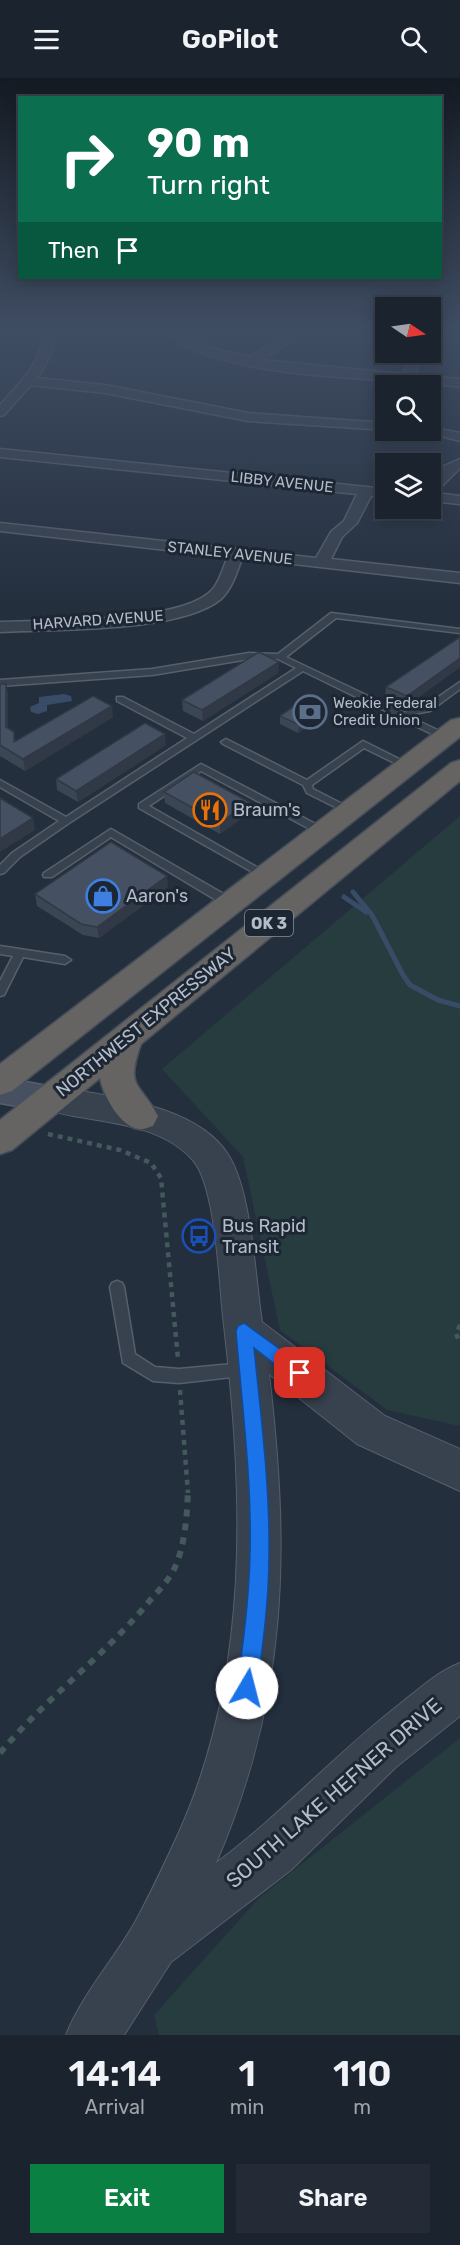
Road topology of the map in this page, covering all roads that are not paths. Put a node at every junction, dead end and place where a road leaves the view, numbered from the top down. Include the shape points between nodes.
1 (280, 419) edge
2 (375, 426) edge
3 (441, 433) edge
4 (460, 437) edge
5 (0, 453) edge
6 (460, 464) edge
7 (441, 479) edge
8 (366, 491) junction
9 (375, 492) edge
10 (441, 498) edge
11 (460, 500) edge
12 (0, 527) edge
13 (237, 553) junction
14 (321, 563) junction
15 (460, 578) edge
16 (0, 627) edge
17 (460, 631) edge
18 (280, 657) junction
19 (302, 668) junction
20 (0, 683) edge
21 (460, 685) edge
22 (120, 699) dead end
23 (406, 716) junction
24 (455, 736) edge
25 (194, 738) junction
26 (226, 742) dead end
27 (408, 765) junction
28 (460, 768) edge
29 (0, 783) edge
30 (308, 783) junction
31 (349, 811) junction
32 (66, 821) junction
33 (322, 832) junction
34 (0, 871) edge
35 (48, 875) dead end
36 (265, 876) junction
37 (230, 903) junction
38 (0, 950) edge
39 (20, 953) junction
40 (65, 960) dead end
41 (0, 992) edge
42 (128, 1037) junction
43 (0, 1082) edge
44 (0, 1090) edge
45 (51, 1099) junction
46 (141, 1116) junction
47 (0, 1140) edge
48 (117, 1287) dead end
49 (246, 1350) junction
50 (460, 1470) edge
51 (460, 1686) edge
52 (152, 1943) junction
53 (93, 2035) edge

1 - 2 street
3 - 4 street
5 - 8 street, LIBBY AVENUE
6 - 7 street
8 - 9 street, LIBBY AVENUE
8 - 14 street via 350,523 336,535
10 - 11 street
12 - 13 street, STANLEY AVENUE
13 - 14 street, STANLEY AVENUE
13 - 16 street, HARVARD AVENUE via 217,594 185,612 153,618
14 - 15 street, STANLEY AVENUE
17 - 18 lane via 334,615
18 - 19 lane
18 - 20 lane via 249,656 152,672
19 - 23 lane
19 - 25 lane
21 - 23 lane via 427,709
22 - 25 lane
23 - 24 lane
24 - 27 highway, OK 3
25 - 32 lane
26 - 30 lane
27 - 30 lane via 363,744
27 - 31 highway, OK 3
28 - 42 highway, NORTHWEST EXPRESSWAY / OK 3
29 - 32 lane
30 - 31 lane via 310,791
31 - 33 highway, OK 3
32 - 34 lane via 16,855
33 - 36 highway, OK 3
33 - 36 lane via 201,767 142,806
35 - 37 lane via 111,832
36 - 37 highway, OK 3
37 - 43 highway, OK 3
38 - 39 lane
39 - 40 lane
39 - 41 lane
42 - 45 highway, NORTHWEST EXPRESSWAY / OK 3
42 - 46 highway via 116,1066 115,1080
44 - 45 main road
45 - 46 street
45 - 47 highway, NORTHWEST EXPRESSWAY / OK 3
46 - 49 street via 184,1132 217,1164 230,1215
48 - 49 lane via 128,1358 153,1374 179,1376
49 - 50 street via 370,1430
49 - 52 street via 259,1487 260,1556 247,1688 228,1769 201,1842
51 - 52 street, SOUTH LAKE HEFNER DRIVE via 379,1750 273,1852
52 - 53 street, SOUTH LAKE HEFNER DRIVE

